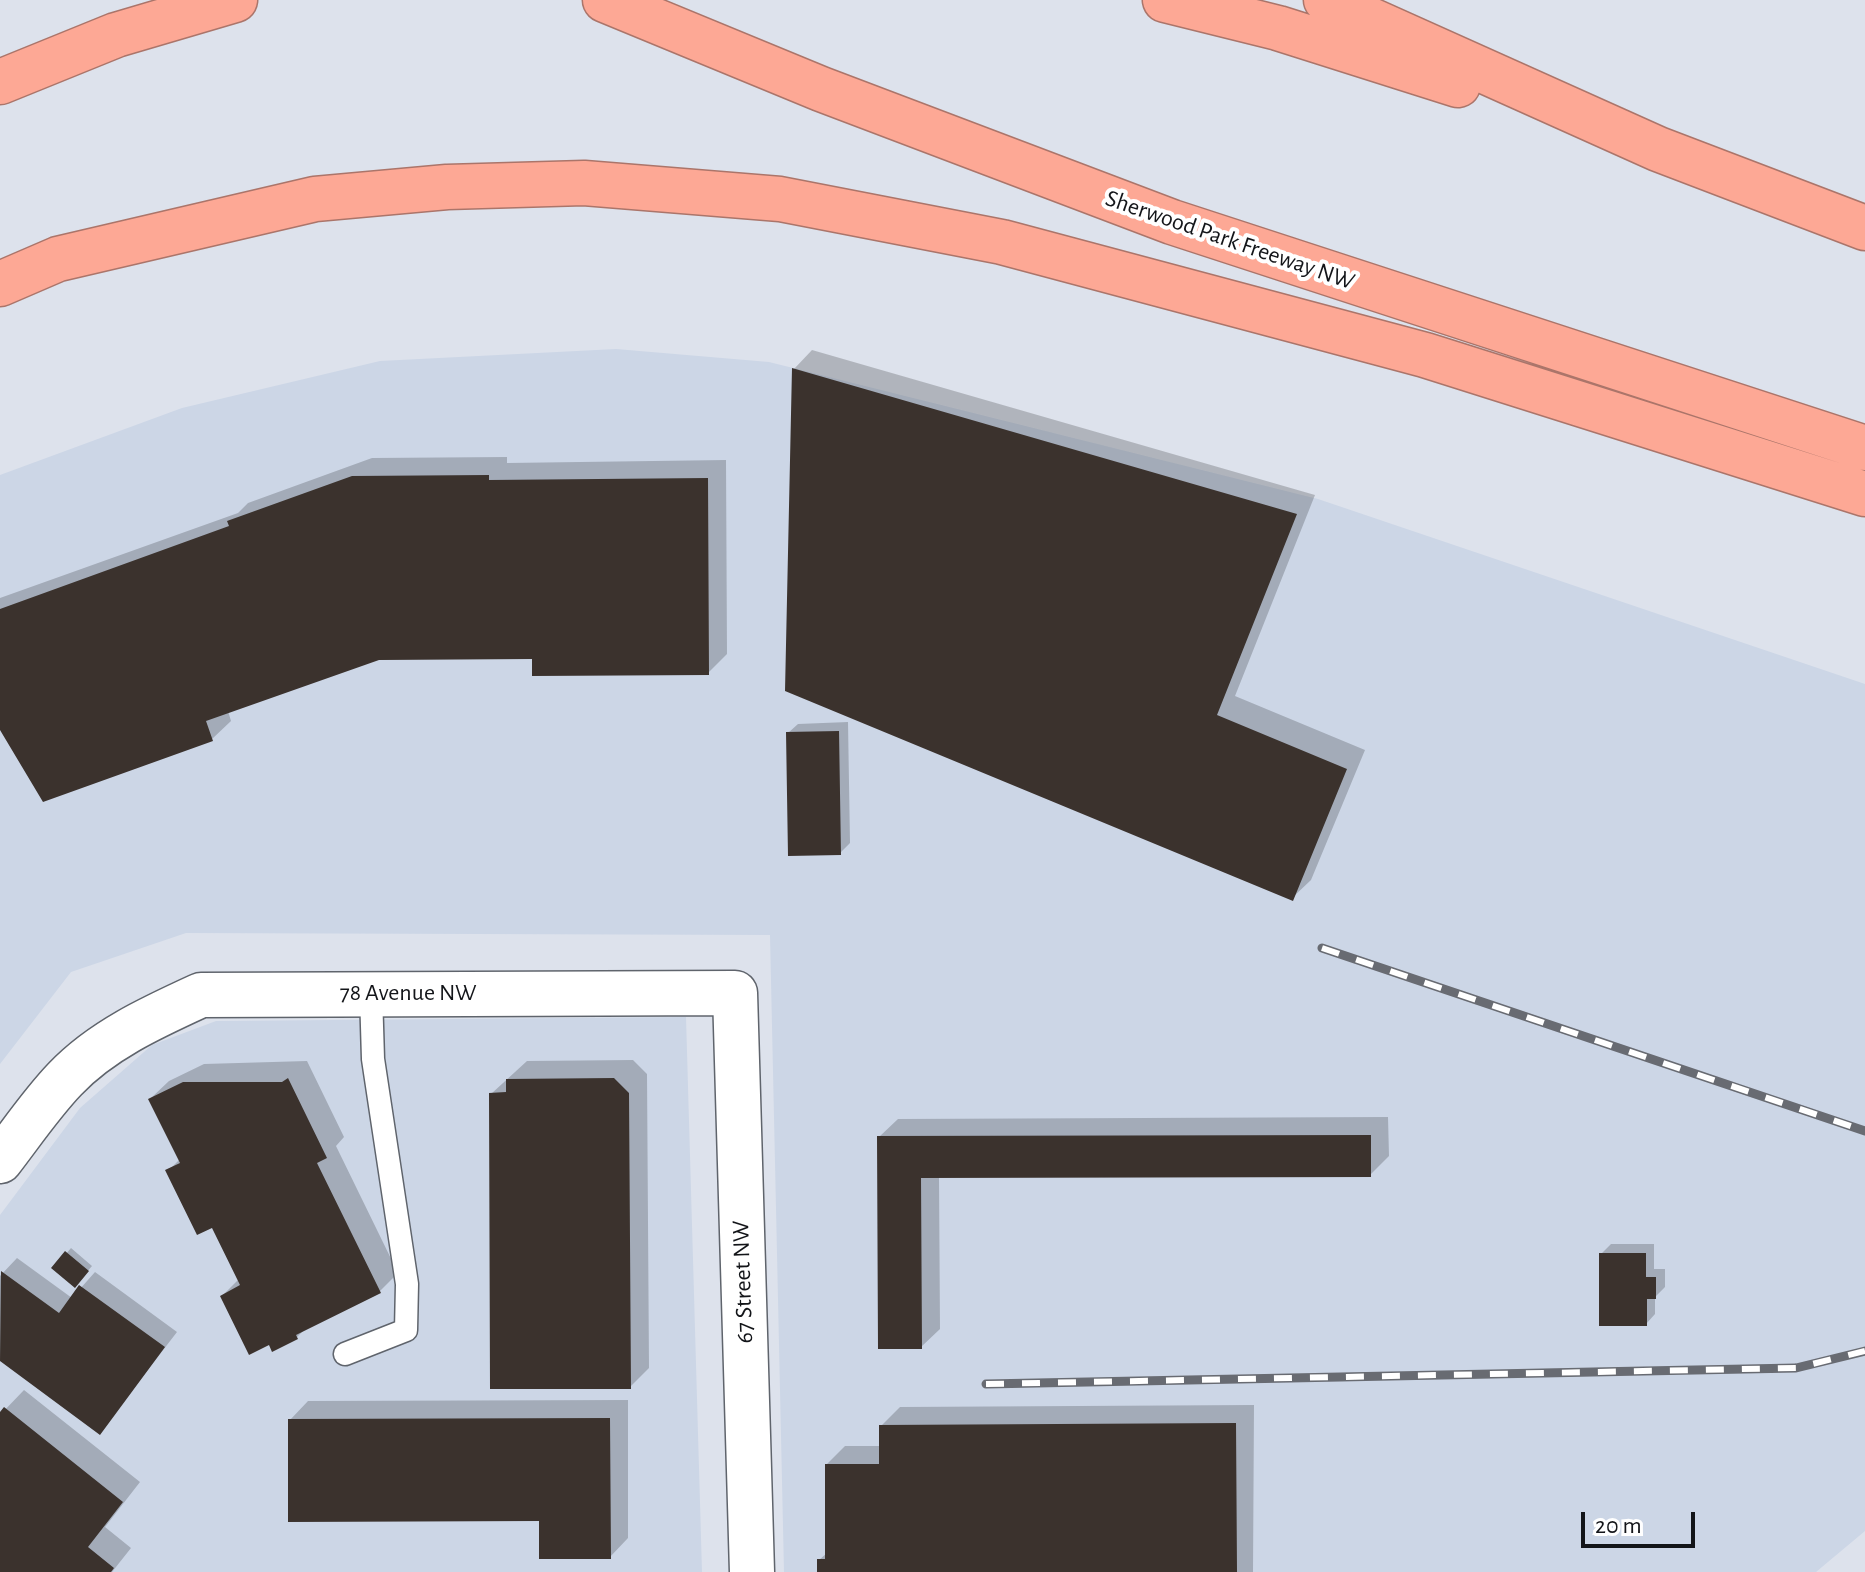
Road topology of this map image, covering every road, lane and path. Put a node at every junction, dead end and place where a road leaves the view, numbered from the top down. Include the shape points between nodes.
1 (235, 0) edge
2 (605, 0) edge
3 (1165, 0) edge
4 (1326, 0) edge
5 (0, 82) edge
6 (1658, 149) junction
7 (1865, 228) edge
8 (0, 284) edge
9 (1865, 448) edge
10 (1865, 494) edge
11 (371, 993) junction
12 (735, 993) joint
13 (0, 1161) edge
14 (345, 1354) dead end
15 (752, 1572) edge

1 - 5 highway via 116,35
2 - 9 highway, Sherwood Park Freeway NW via 821,89 1172,222
3 - 6 highway via 1278,28
4 - 6 highway
6 - 7 highway
8 - 10 highway via 58,259 315,199 447,187 584,183 780,199 1002,242 1425,355
11 - 12 street, 78 Avenue NW
11 - 13 street, 78 Avenue NW via 201,995 97,1051 65,1078
11 - 14 lane via 373,1059 407,1284 406,1330
12 - 15 street, 67 Street NW

